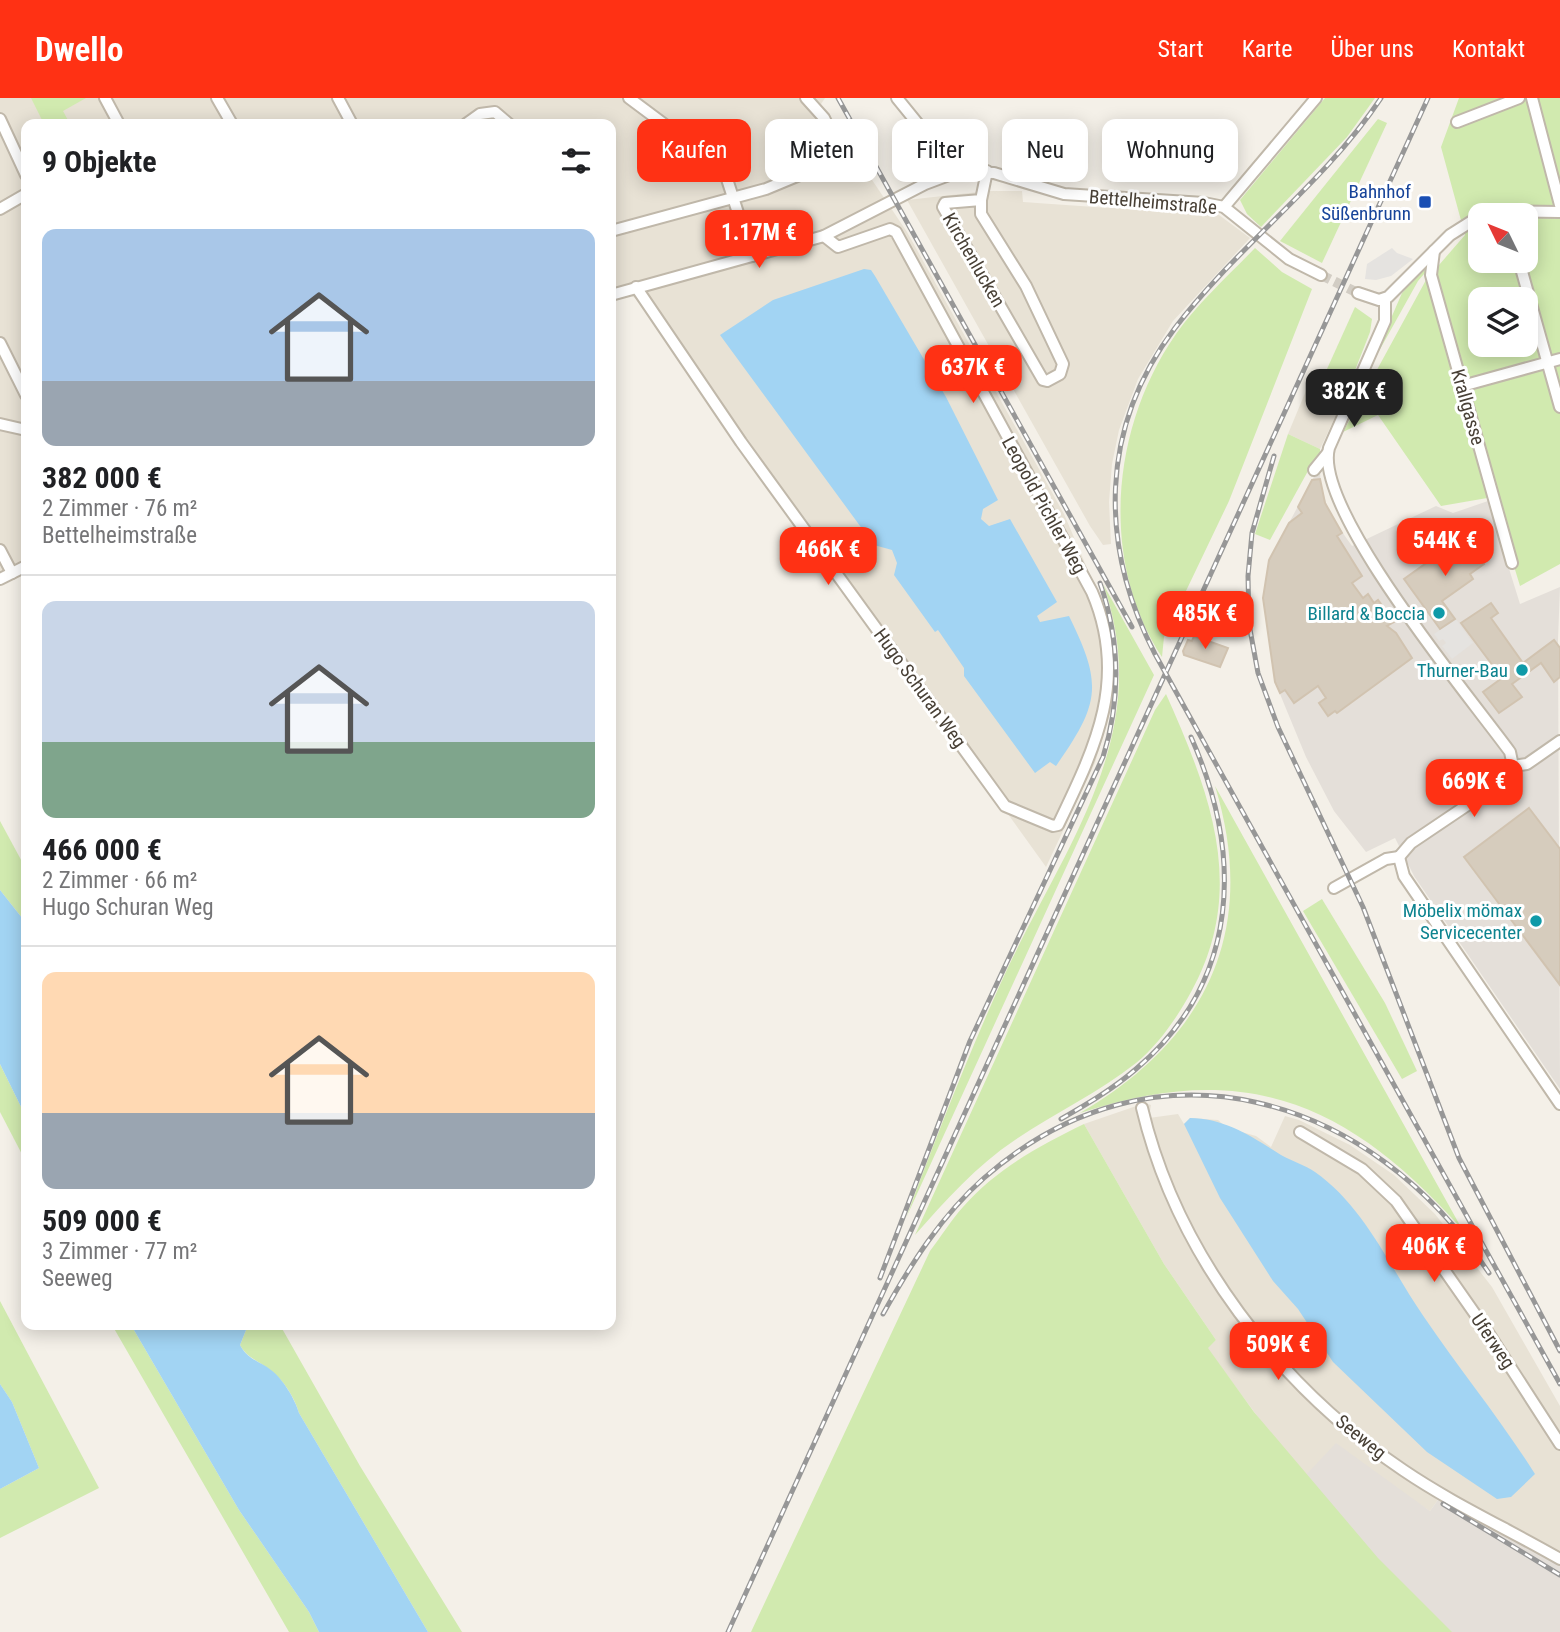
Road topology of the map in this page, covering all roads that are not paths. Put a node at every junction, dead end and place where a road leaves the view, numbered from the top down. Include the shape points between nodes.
1 (105, 98) edge
2 (217, 98) edge
3 (338, 98) edge
4 (629, 98) edge
5 (897, 98) edge
6 (1316, 98) edge
7 (1519, 98) edge
8 (1532, 98) edge
9 (809, 99) edge
10 (116, 119) edge
11 (229, 119) edge
12 (349, 119) edge
13 (473, 119) edge
14 (503, 119) edge
15 (914, 119) edge
16 (0, 120) edge
17 (1457, 122) dead end
18 (21, 164) edge
19 (988, 171) edge
20 (929, 182) edge
21 (985, 182) edge
22 (21, 197) edge
23 (735, 197) junction
24 (981, 200) junction
25 (1560, 205) edge
26 (1224, 207) junction
27 (0, 209) edge
28 (1538, 212) edge
29 (1560, 212) edge
30 (1468, 223) edge
31 (616, 230) edge
32 (824, 236) junction
33 (1434, 251) junction
34 (752, 256) junction
35 (1522, 273) edge
36 (1321, 275) tunnel mouth
37 (636, 288) junction
38 (1357, 293) tunnel mouth
39 (616, 294) edge
40 (1385, 299) junction
41 (0, 343) edge
42 (1560, 359) edge
43 (1546, 363) junction
44 (21, 385) edge
45 (1462, 386) junction
46 (1560, 407) edge
47 (0, 424) edge
48 (21, 429) edge
49 (1327, 454) junction
50 (1314, 470) dead end
51 (0, 550) edge
52 (1512, 563) dead end
53 (21, 568) edge
54 (12, 573) junction
55 (0, 579) edge
56 (1560, 741) edge
57 (1513, 766) junction
58 (1053, 826) joint
59 (1399, 857) junction
60 (1334, 888) dead end
61 (1560, 1104) edge
62 (1142, 1108) dead end
63 (1300, 1132) dead end
64 (1560, 1444) edge
65 (1560, 1559) edge

1 - 10 street
2 - 11 street
3 - 12 street
4 - 23 street via 726,176
5 - 15 street
6 - 26 street
7 - 17 street
8 - 25 street
9 - 23 street via 843,157 794,179
13 - 14 street via 495,112
16 - 18 street
19 - 26 street, Bettelheimstraße via 1064,194
20 - 32 street, Bettelheimstraße
21 - 24 street, Kirchenlucken
22 - 27 street
23 - 31 street
23 - 34 street
24 - 24 street, Kirchenlucken via 943,206 1046,381 1060,374 1063,364 1026,286 985,222
26 - 36 street, Bettelheimstraße via 1289,259
28 - 29 street
30 - 33 street
32 - 34 street
32 - 58 street, Leopold Pichler Weg via 838,247 890,229 897,232 1104,622 1109,686 1090,758 1058,825
33 - 40 street
33 - 45 street, Krallgasse via 1431,275
34 - 37 street
35 - 43 street
37 - 39 street
37 - 58 street, Hugo Schuran Weg via 741,442 1005,806
38 - 40 street
40 - 49 street via 1385,321
41 - 44 street
42 - 43 street
43 - 45 street
43 - 46 street
45 - 52 street, Krallgasse
47 - 48 street
49 - 50 street
49 - 57 street via 1330,483 1343,513 1393,592 1510,752
51 - 54 street
53 - 54 street
54 - 55 street
56 - 57 street via 1527,764
57 - 59 street via 1506,779 1410,843
59 - 60 street via 1386,859
59 - 61 street via 1404,876
62 - 65 street, Seeweg via 1164,1179 1201,1254 1237,1310 1309,1393 1402,1469 1472,1513
63 - 64 street, Uferweg via 1362,1169 1395,1201

